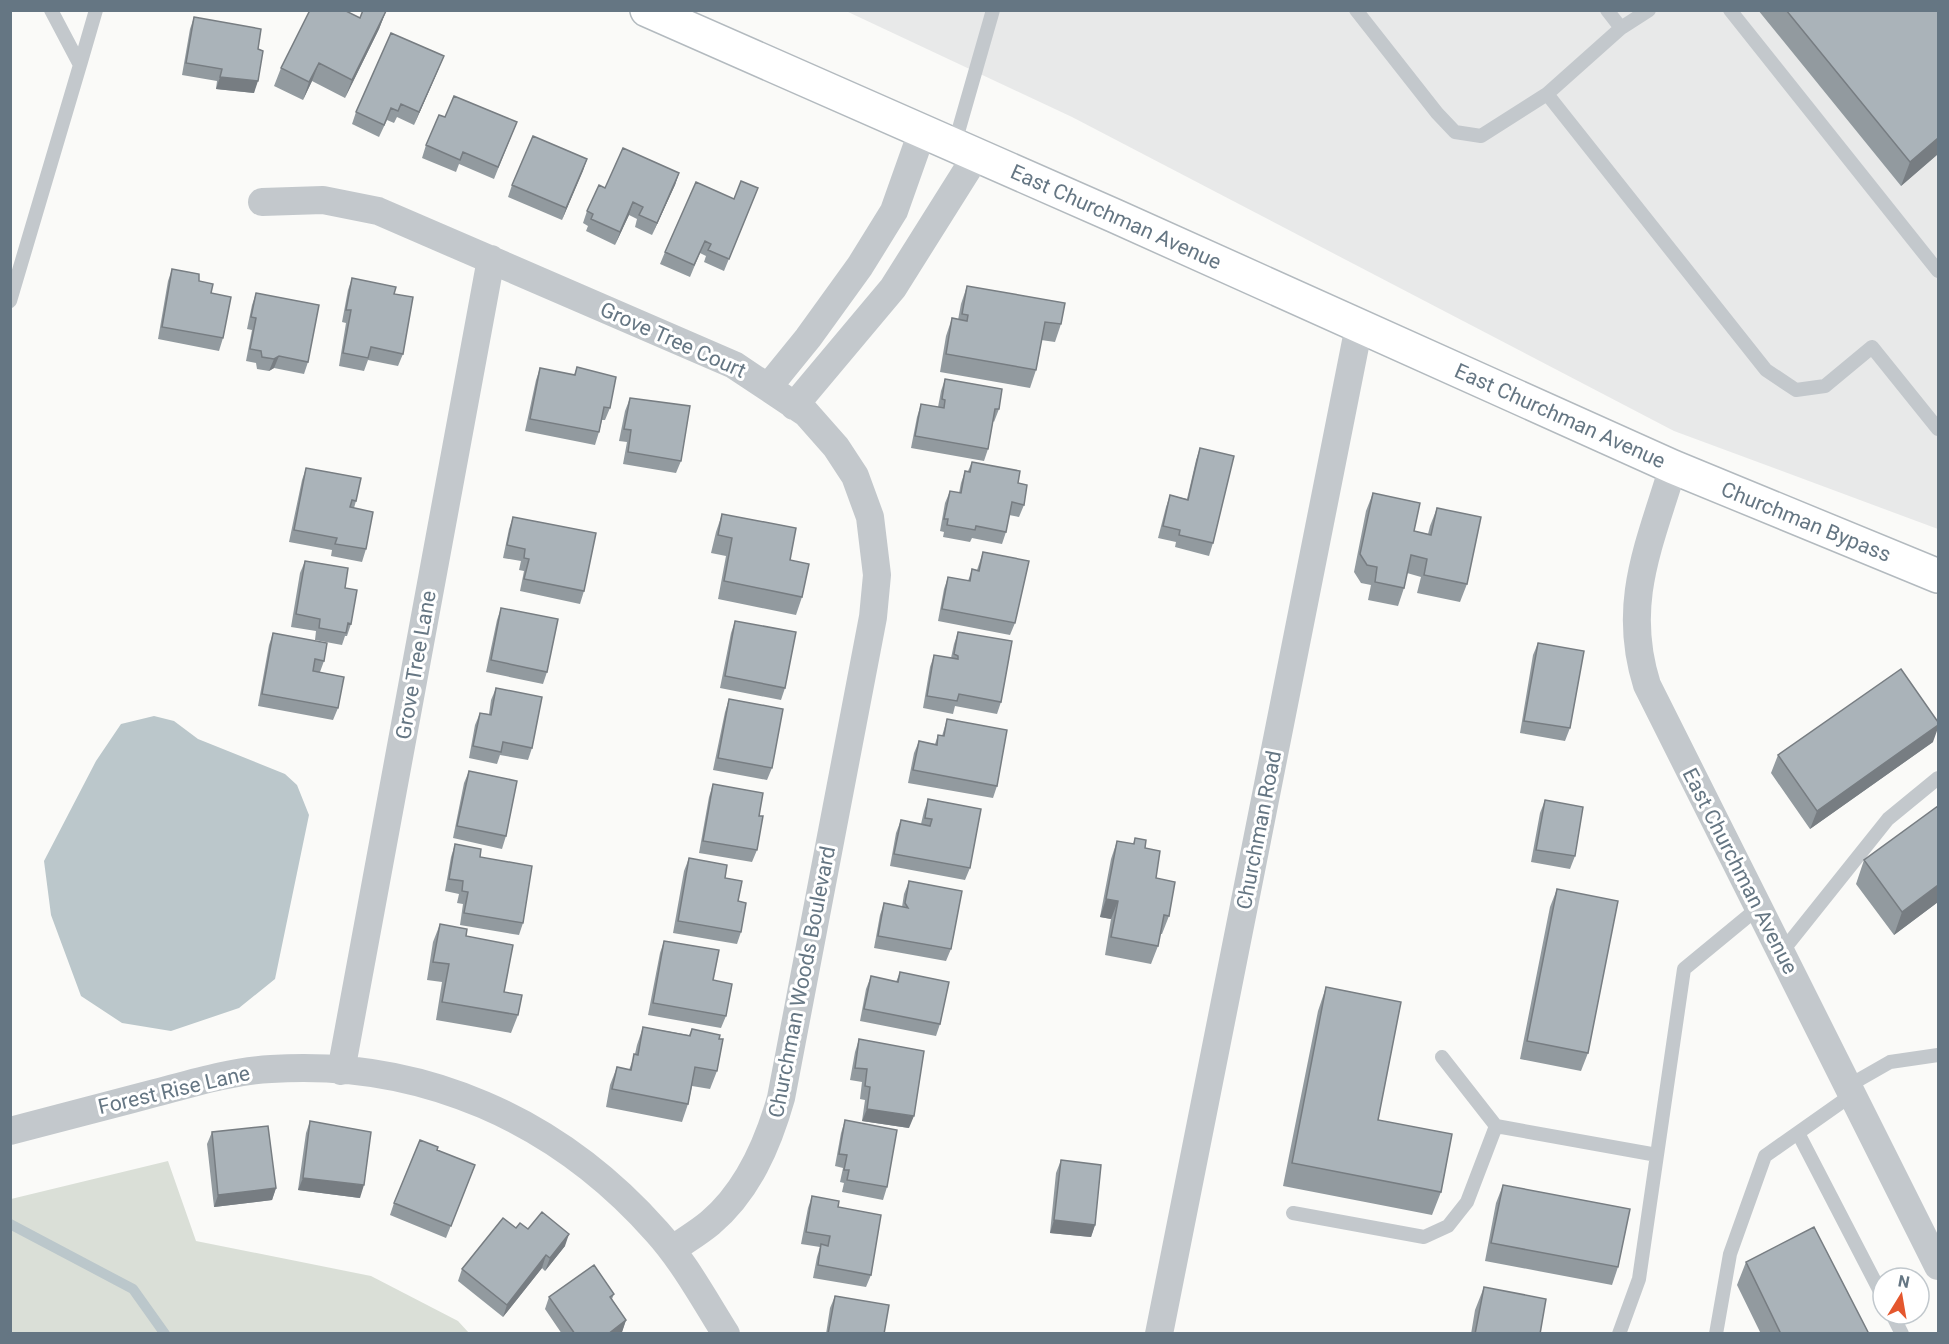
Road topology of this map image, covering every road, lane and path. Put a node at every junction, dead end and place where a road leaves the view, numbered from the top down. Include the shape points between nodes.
1 (51, 10) edge
2 (96, 10) edge
3 (646, 10) edge
4 (993, 10) edge
5 (1356, 10) edge
6 (1607, 10) edge
7 (1649, 10) edge
8 (1730, 10) edge
9 (1621, 28) junction
10 (80, 65) junction
11 (1547, 94) junction
12 (922, 132) junction
13 (965, 151) junction
14 (262, 202) dead end
15 (491, 259) junction
16 (1938, 271) edge
17 (10, 302) edge
18 (1359, 326) junction
19 (768, 386) junction
20 (794, 406) junction
21 (1938, 429) edge
22 (1673, 467) junction
23 (1938, 576) edge
24 (1938, 778) edge
25 (834, 819) joint
26 (1758, 908) junction
27 (1782, 953) junction
28 (1938, 1055) edge
29 (1442, 1057) dead end
30 (341, 1071) junction
31 (1850, 1090) junction
32 (1496, 1126) junction
33 (10, 1131) edge
34 (1798, 1133) junction
35 (1657, 1155) junction
36 (1293, 1212) dead end
37 (672, 1250) junction
38 (1938, 1266) edge
39 (1871, 1274) edge
40 (726, 1334) edge
41 (1159, 1334) edge
42 (1620, 1334) edge
43 (1716, 1334) edge

1 - 10 lane
2 - 10 lane
3 - 12 street, East Churchman Avenue
4 - 13 lane
5 - 11 lane via 1455,132 1481,136
6 - 9 lane
7 - 9 lane
8 - 16 lane
9 - 11 lane
10 - 17 lane
11 - 21 lane via 1766,370 1796,390 1825,386 1872,347
12 - 13 street, East Churchman Avenue
12 - 19 street via 894,211 860,266
13 - 18 street, East Churchman Avenue
13 - 20 street via 893,288
14 - 15 street, Grove Tree Court via 323,200 378,211
15 - 19 street, Grove Tree Court via 734,365
15 - 30 street, Grove Tree Lane
18 - 22 street, East Churchman Avenue
18 - 41 street, Churchman Road
19 - 20 street, Grove Tree Court
20 - 25 street, Grove Tree Court via 836,447 855,476 876,546 873,617
22 - 23 street, Churchman Bypass
22 - 26 street, East Churchman Avenue via 1637,593 1639,660 1647,684
24 - 27 lane via 1888,819
25 - 37 street, Churchman Woods Boulevard via 784,1083 768,1141 748,1177 710,1223
26 - 27 street, East Churchman Avenue
26 - 35 lane via 1684,969
27 - 31 street, East Churchman Avenue
28 - 31 lane via 1890,1062
29 - 32 lane
30 - 33 street, Forest Rise Lane via 270,1069 207,1079
30 - 37 street, Forest Rise Lane via 370,1072 418,1082 504,1112 540,1132 611,1184
31 - 34 lane
31 - 38 street, East Churchman Avenue
32 - 35 lane
32 - 36 lane via 1467,1202 1448,1226 1424,1237
34 - 39 lane
34 - 43 lane via 1765,1156 1730,1254
35 - 42 lane via 1639,1279
37 - 40 street, Forest Rise Lane

